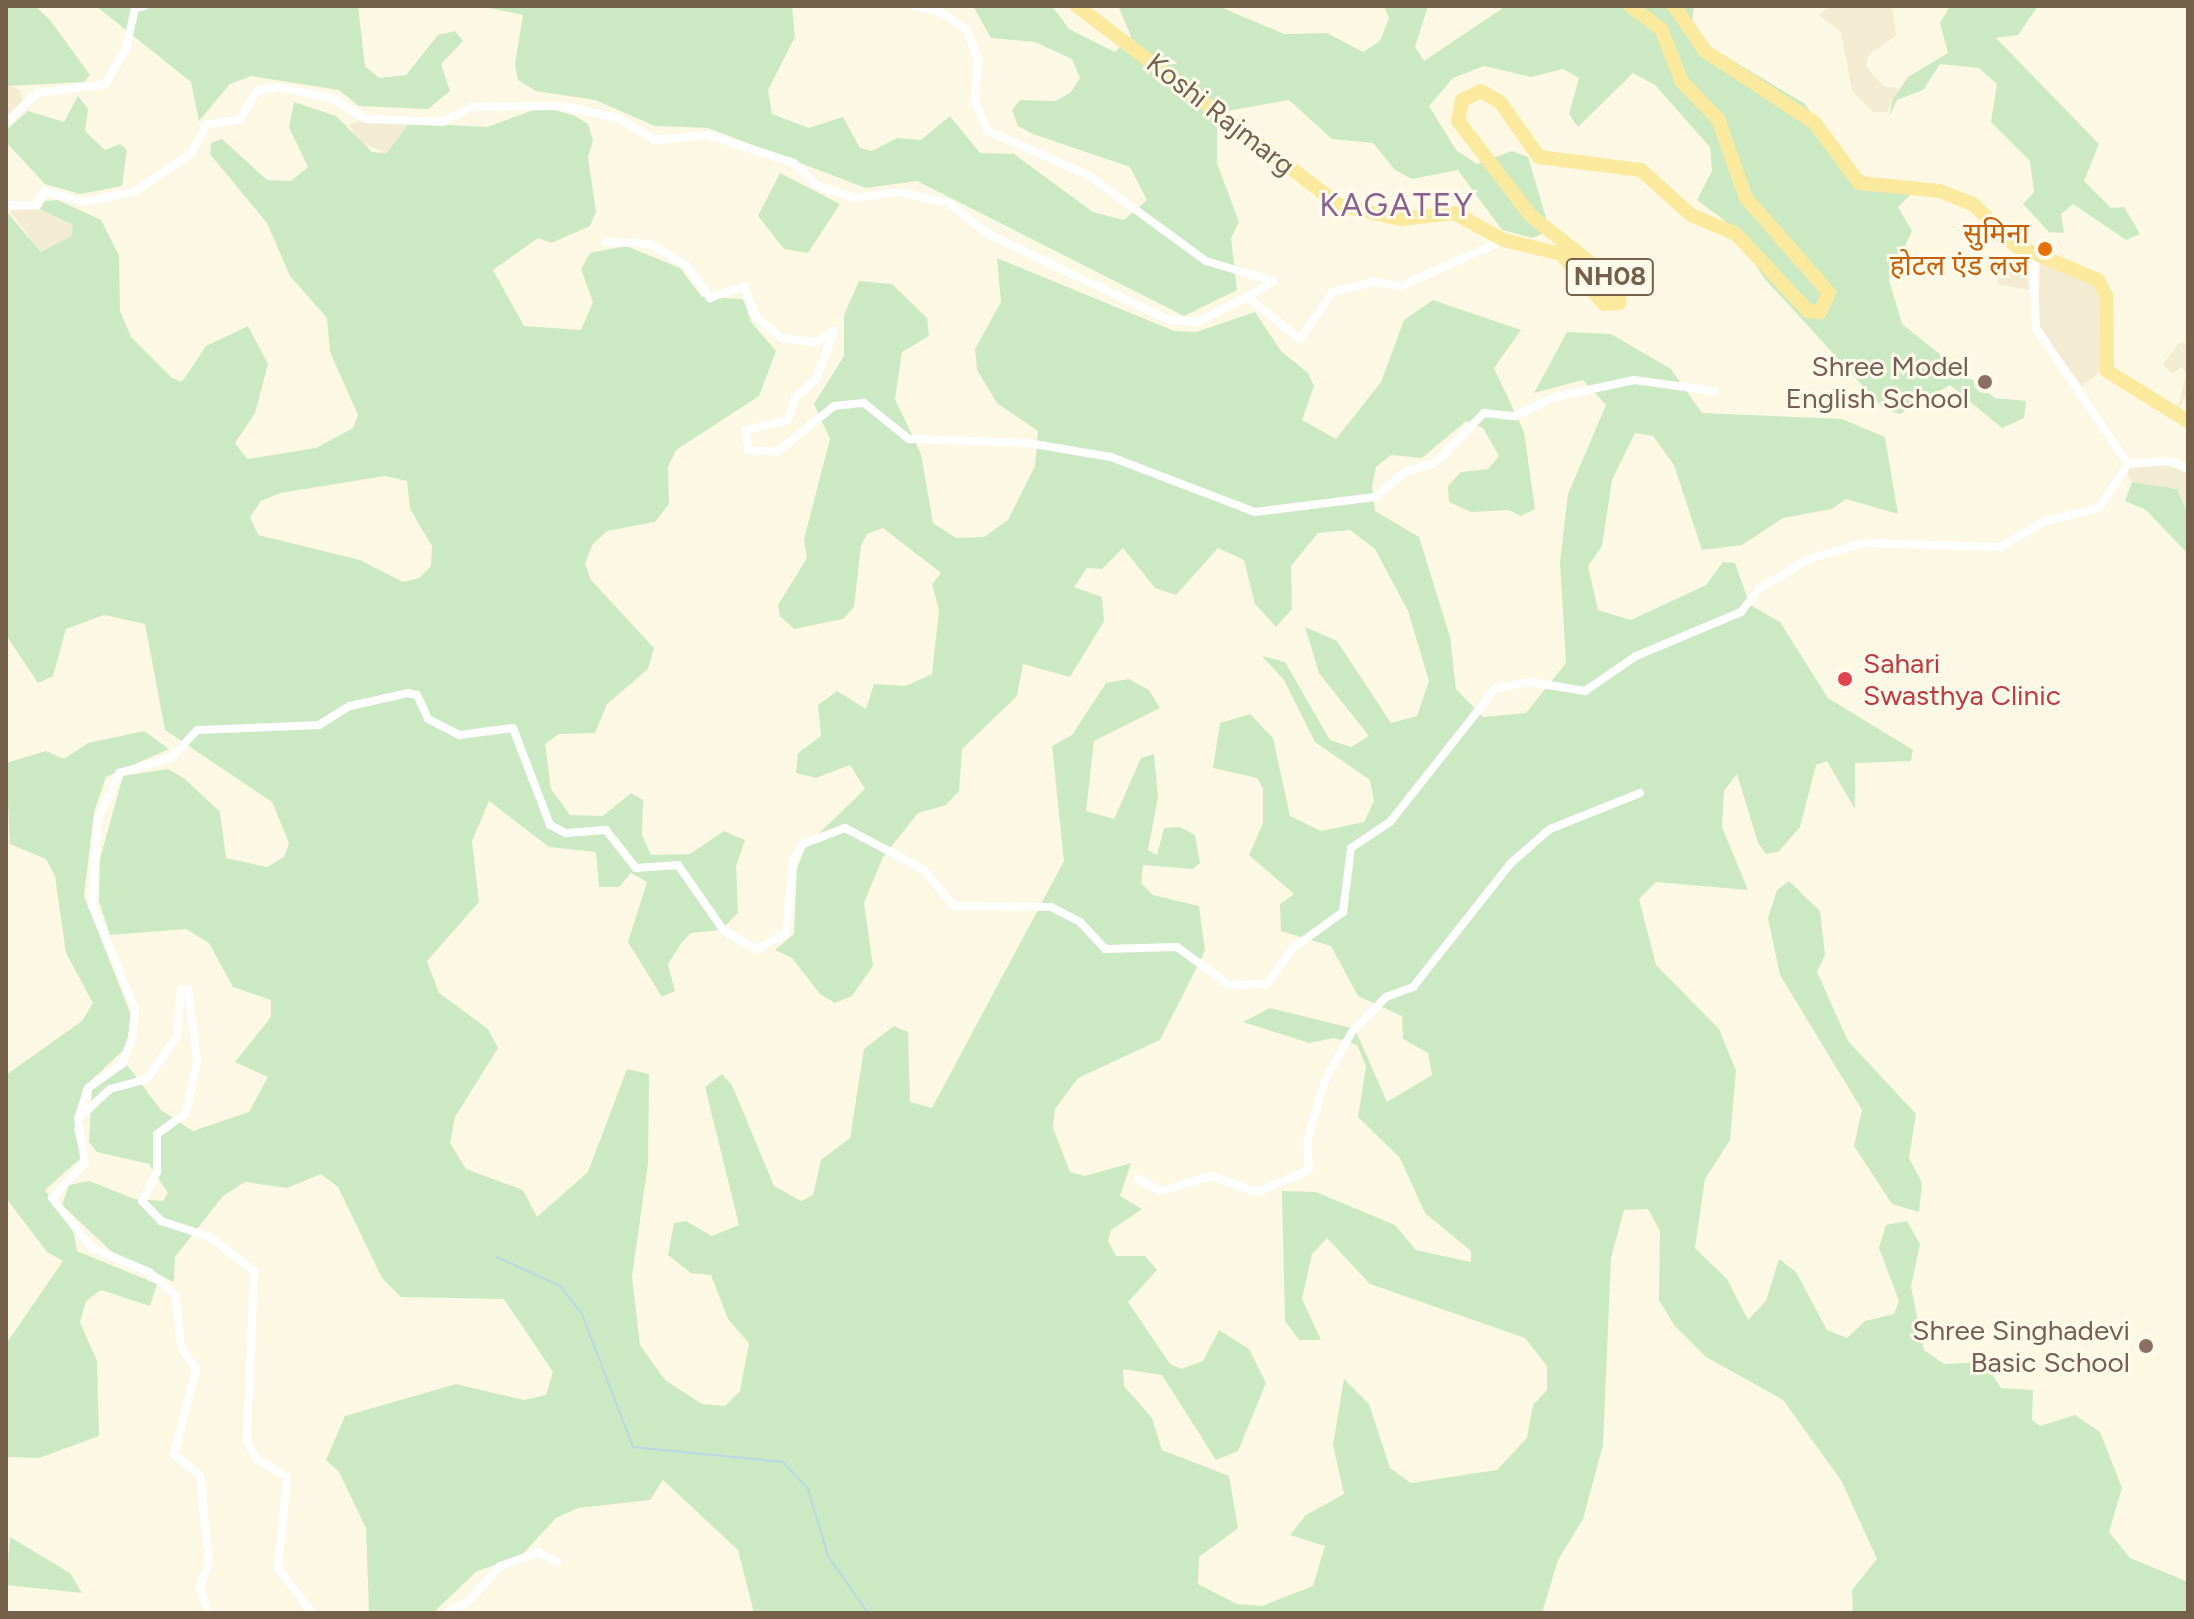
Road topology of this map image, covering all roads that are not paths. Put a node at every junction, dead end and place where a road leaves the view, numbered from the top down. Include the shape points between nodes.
1 (145, 6) edge
2 (914, 6) edge
3 (1077, 6) edge
4 (1630, 6) edge
5 (1674, 6) edge
6 (6, 122) edge
7 (6, 205) edge
8 (1504, 240) junction
9 (606, 242) dead end
10 (2033, 252) junction
11 (1247, 297) junction
12 (1714, 391) dead end
13 (2188, 421) edge
14 (2128, 464) junction
15 (2188, 469) edge
16 (1640, 793) dead end
17 (78, 1119) junction
18 (1138, 1179) dead end
19 (557, 1562) dead end
20 (208, 1613) edge
21 (312, 1613) edge
22 (447, 1613) edge

1 - 6 street via 135,8 126,49 105,84 37,93
2 - 11 street via 941,12 967,30 978,58 975,101 988,131 1088,175 1202,259 1273,281
3 - 8 main road, Koshi Rajmarg / NH08 via 1339,205 1401,219 1454,213
4 - 8 main road, Koshi Rajmarg / NH08 via 1664,34 1682,82 1723,127 1742,191 1829,293 1827,308 1808,311 1741,239 1691,215 1641,170 1539,157 1500,102 1476,92 1457,111 1469,136 1531,216 1610,277 1622,299 1604,304 1561,254
5 - 10 main road via 1705,51 1815,123 1859,183 1940,191 1974,205 2015,245
7 - 11 street via 36,205 45,191 83,202 134,192 191,154 206,125 240,119 249,98 267,86 312,91 366,119 443,122 494,104 573,107 618,118 655,140 708,135 794,163 818,186 854,198 897,192 949,203 988,234 1169,320 1198,322
8 - 11 street via 1401,286 1373,282 1333,292 1300,339
9 - 12 street via 650,244 686,265 710,298 744,286 756,317 782,338 817,342 834,331 824,363 795,398 788,420 741,434 753,453 777,452 834,406 864,403 909,439 1028,443 1111,457 1255,512 1375,497 1405,472 1435,463 1484,413 1515,416 1555,397 1634,380
10 - 13 main road via 2098,280 2106,295 2107,371
10 - 14 street via 2036,328
14 - 15 street via 2170,461
14 - 17 street via 2099,508 2045,521 2001,547 1863,543 1809,559 1759,589 1741,612 1636,656 1585,691 1530,682 1496,688 1390,822 1351,848 1343,912 1293,948 1267,984 1229,985 1177,947 1105,949 1080,922 1051,907 954,906 923,869 845,828 803,844 793,861 786,933 757,949 724,931 678,865 636,868 606,830 566,833 550,825 513,728 459,735 428,719 417,695 350,706 319,725 197,730 171,758 111,780 98,819 92,905 135,1021 129,1055 88,1088
16 - 18 street via 1550,829 1511,863 1413,987 1386,997 1352,1032 1325,1080 1307,1142 1309,1170 1257,1192 1212,1176 1161,1191
17 - 20 street via 85,1163 52,1198 92,1248 149,1272 180,1308 181,1347 196,1370 174,1454 200,1476 209,1561 200,1586
17 - 21 street via 110,1089 147,1079 177,1036 181,990 188,989 197,1062 186,1113 157,1134 157,1172 142,1201 161,1221 210,1237 254,1271 247,1441 256,1459 287,1477 278,1568
19 - 22 street via 539,1552 500,1566 469,1601

